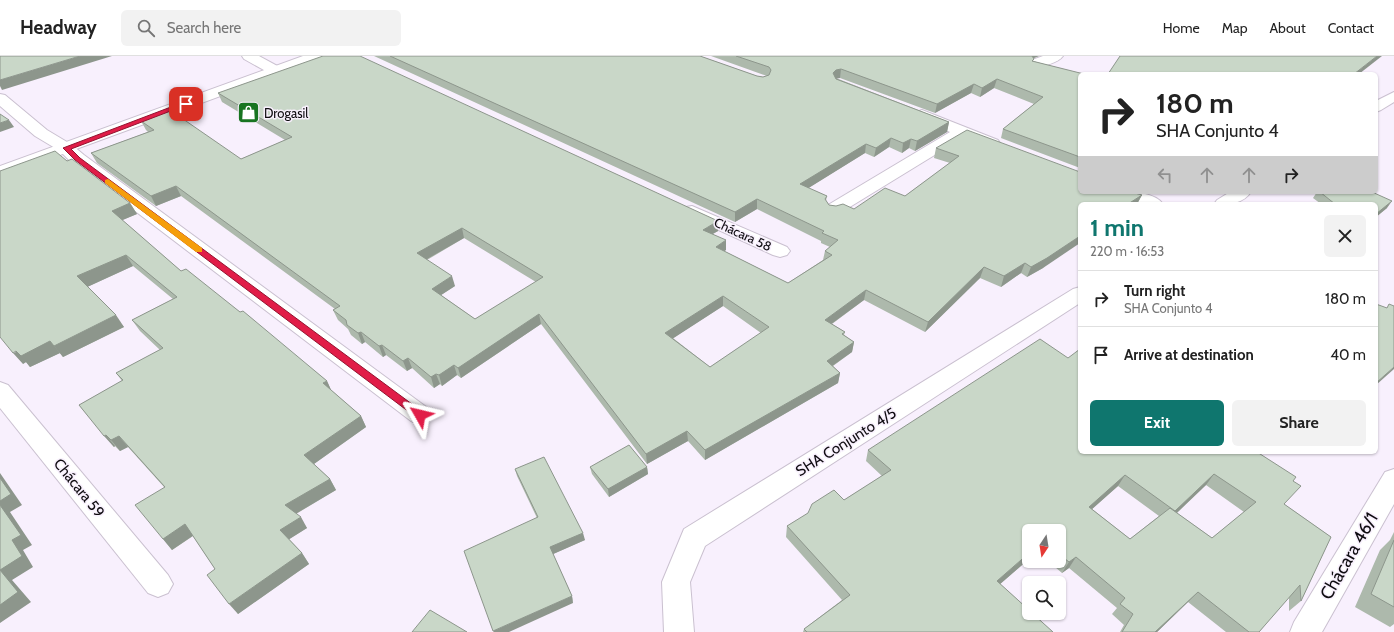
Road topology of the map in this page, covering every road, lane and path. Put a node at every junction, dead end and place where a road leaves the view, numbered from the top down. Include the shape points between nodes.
1 (249, 56) edge
2 (316, 56) edge
3 (1056, 56) edge
4 (1037, 63) edge
5 (276, 70) junction
6 (1394, 96) edge
7 (0, 98) edge
8 (1378, 106) edge
9 (905, 109) edge
10 (963, 132) junction
11 (66, 148) junction
12 (1007, 148) edge
13 (0, 172) edge
14 (1128, 194) edge
15 (1239, 194) edge
16 (1149, 202) edge
17 (1226, 202) edge
18 (680, 205) edge
19 (834, 209) edge
20 (780, 251) dead end
21 (1078, 295) edge
22 (0, 391) edge
23 (420, 415) dead end
24 (1394, 480) edge
25 (158, 584) dead end
26 (679, 632) edge
27 (1305, 632) edge

1 - 5 street
2 - 5 street
3 - 4 street
5 - 11 street
6 - 8 street
7 - 11 street via 41,133
9 - 10 street
10 - 12 street
10 - 19 street
11 - 13 street
11 - 23 street
14 - 16 street
15 - 17 street
18 - 20 street, Chácara 58
21 - 26 street, SHA Conjunto 4/5 via 694,538 676,582
22 - 25 street, Chácara 59
24 - 27 street, Chácara 46/1

